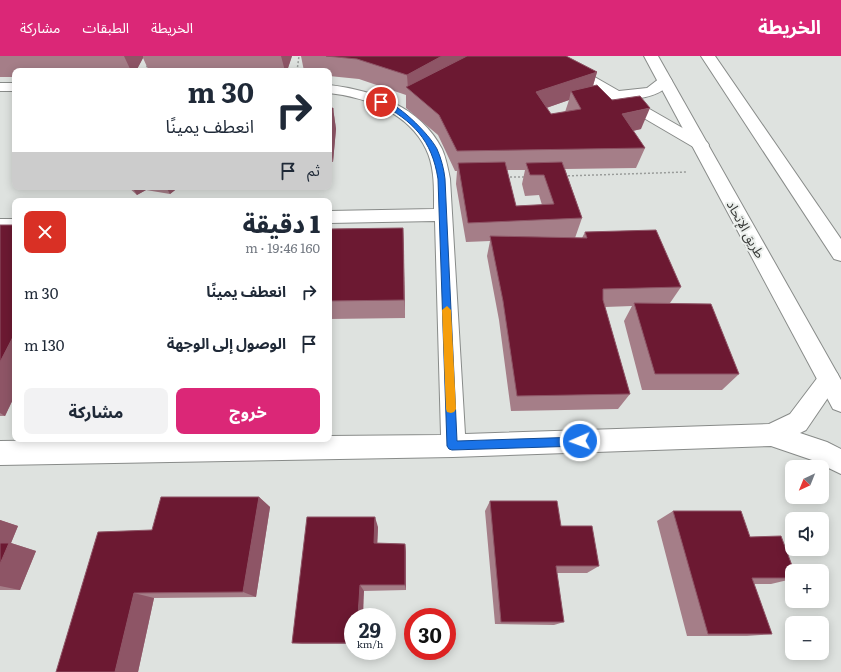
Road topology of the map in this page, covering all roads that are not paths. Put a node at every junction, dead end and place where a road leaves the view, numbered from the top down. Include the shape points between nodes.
1 (548, 56) edge
2 (651, 56) edge
3 (708, 56) edge
4 (665, 81) junction
5 (0, 87) edge
6 (12, 87) edge
7 (332, 89) edge
8 (617, 96) junction
9 (701, 145) junction
10 (442, 215) junction
11 (332, 217) edge
12 (12, 224) edge
13 (0, 225) edge
14 (841, 254) edge
15 (829, 380) junction
16 (841, 402) edge
17 (771, 435) junction
18 (452, 446) junction
19 (0, 453) edge
20 (841, 462) edge

1 - 8 street
2 - 4 street, طريق اﻹتحاد
3 - 14 street
4 - 8 street via 652,91
4 - 9 street, طريق اﻹتحاد
5 - 6 street
7 - 10 street via 372,97 394,109 421,131 440,166
8 - 9 street
9 - 15 street, طريق اﻹتحاد
10 - 11 street
10 - 18 street
12 - 13 street
15 - 16 street, طريق اﻹتحاد
15 - 17 street via 798,422
17 - 18 street
17 - 20 street via 818,450
18 - 19 street

